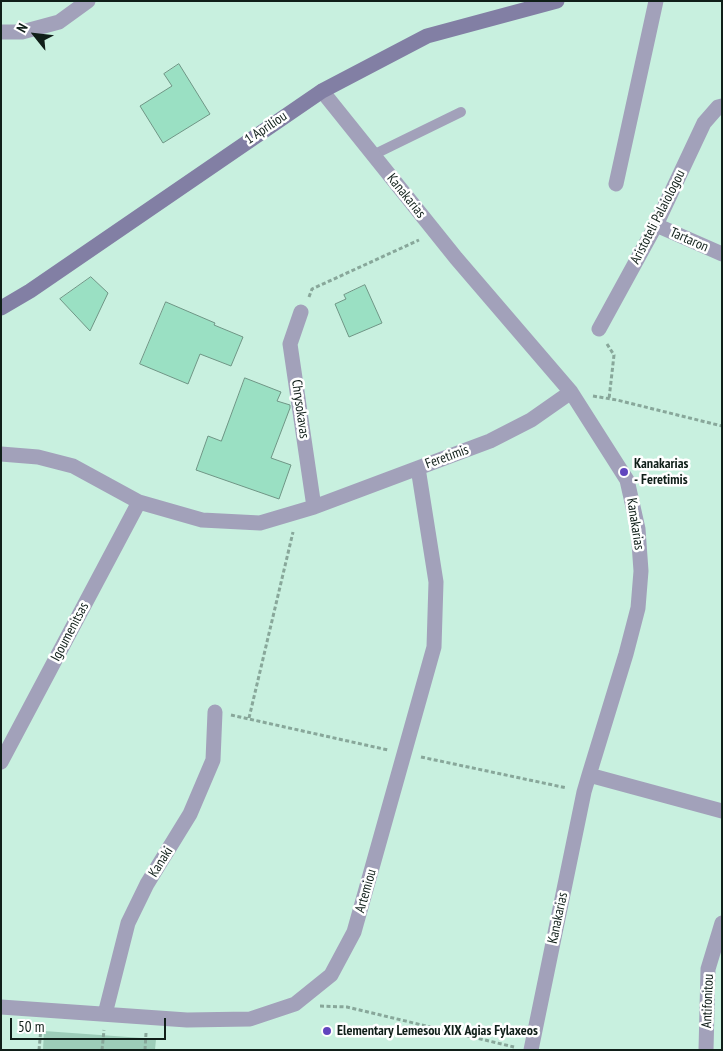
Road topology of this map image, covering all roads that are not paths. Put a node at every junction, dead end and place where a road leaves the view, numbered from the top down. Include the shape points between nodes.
1 (88, 1) edge
2 (556, 1) edge
3 (656, 1) edge
4 (1, 32) edge
5 (322, 91) junction
6 (720, 107) edge
7 (461, 112) dead end
8 (373, 155) junction
9 (616, 184) dead end
10 (656, 225) junction
11 (722, 254) edge
12 (1, 308) edge
13 (301, 312) road end
14 (599, 329) road end
15 (571, 392) junction
16 (1, 454) edge
17 (418, 468) junction
18 (139, 502) junction
19 (314, 507) junction
20 (215, 712) dead end
21 (1, 762) edge
22 (588, 775) junction
23 (722, 811) edge
24 (722, 923) edge
25 (1, 1007) edge
26 (105, 1014) junction
27 (524, 1049) edge
28 (706, 1050) edge

1 - 4 street via 58,22 22,32
2 - 5 main road, 1 Apriliou via 427,36
3 - 9 street
5 - 8 street, Kanakarias
5 - 12 main road, 1 Apriliou
6 - 10 street, Aristoteli Palaiologou via 704,123
7 - 8 lane
8 - 15 street, Kanakarias
10 - 11 street, Tartaron
10 - 14 street, Aristoteli Palaiologou
13 - 19 street, Chrysokavas via 290,344
15 - 17 street, Feretimis via 531,420 490,442
15 - 22 street, Kanakarias via 627,480 638,529 640,563 638,608
16 - 18 street, Feretimis via 38,457 73,466
17 - 19 street, Feretimis
17 - 26 street, Artemiou via 436,582 434,647 354,932 331,975 295,1004 250,1019 187,1020
18 - 19 street, Feretimis via 202,520 260,523
18 - 21 street, Igoumenitsas
20 - 26 street, Kanaki via 213,760 190,814 147,884 128,923
22 - 23 street
22 - 27 street, Kanakarias
24 - 28 street, Antifonitou via 708,969
25 - 26 street, Artemiou

